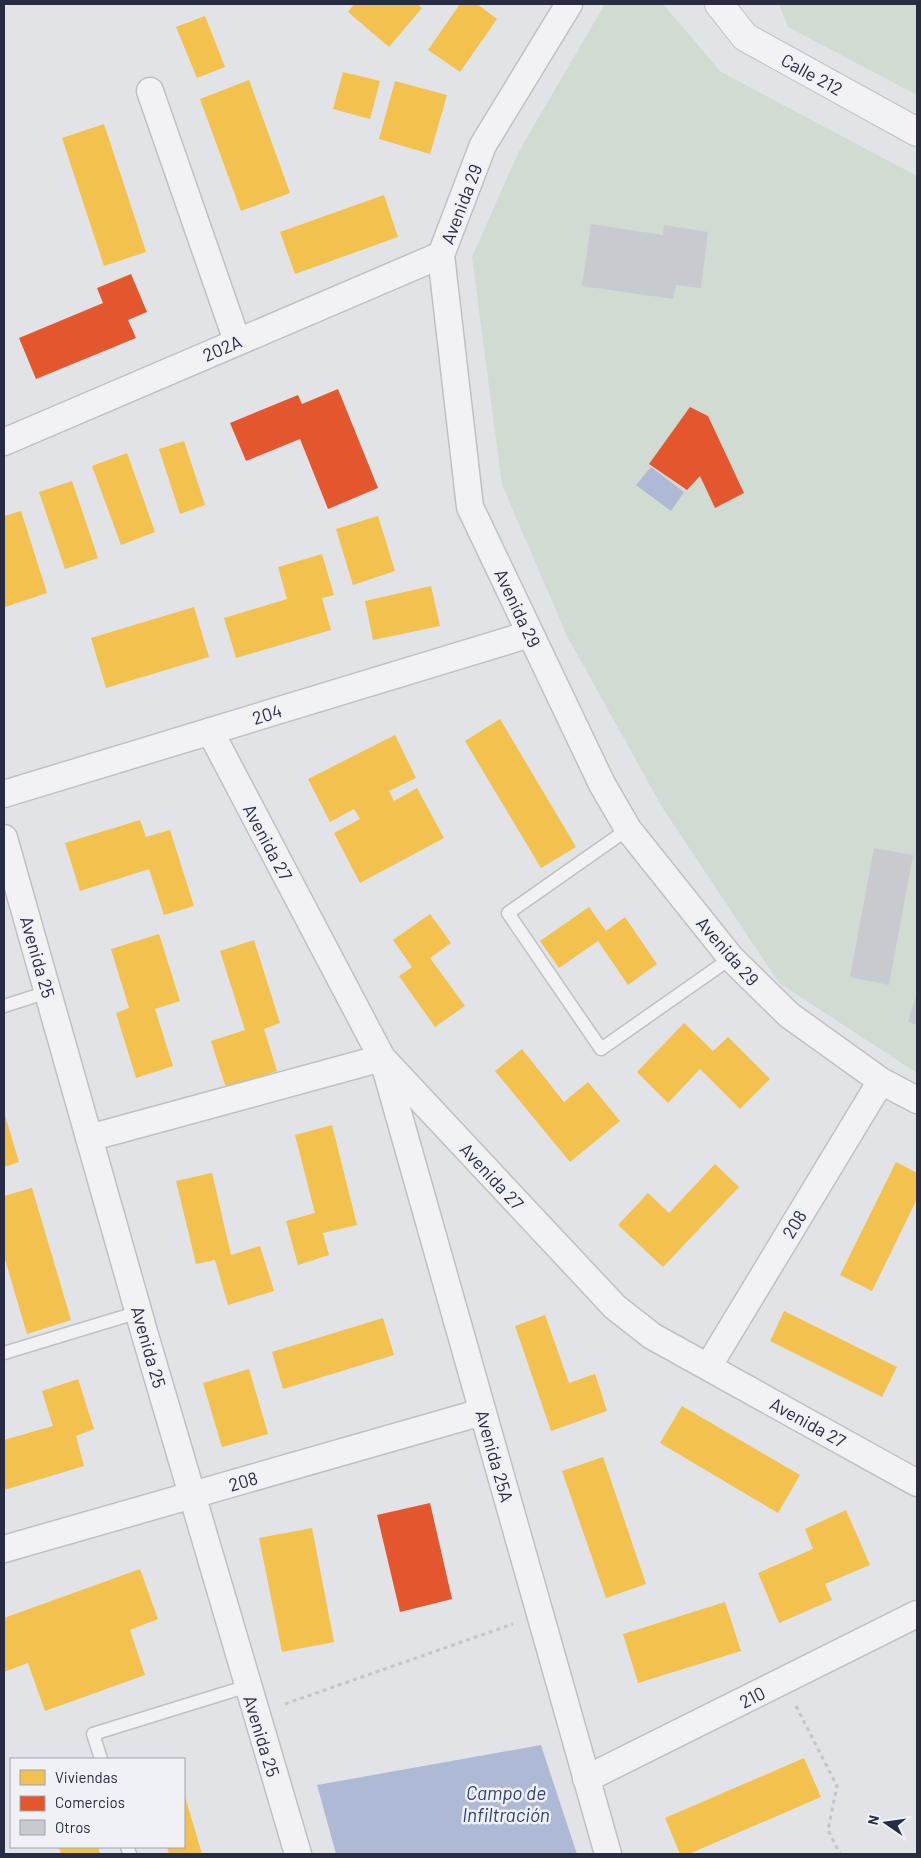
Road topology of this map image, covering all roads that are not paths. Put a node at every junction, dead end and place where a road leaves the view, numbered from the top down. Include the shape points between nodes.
1 (569, 4) edge
2 (719, 4) edge
3 (150, 92) dead end
4 (917, 132) edge
5 (441, 255) junction
6 (237, 341) junction
7 (4, 442) edge
8 (530, 634) junction
9 (210, 731) junction
10 (4, 794) edge
11 (628, 829) junction
12 (4, 838) edge
13 (731, 958) junction
14 (48, 992) junction
15 (4, 1006) edge
16 (382, 1058) junction
17 (881, 1081) junction
18 (917, 1100) edge
19 (89, 1138) junction
20 (139, 1312) junction
21 (4, 1353) edge
22 (708, 1367) junction
23 (482, 1412) junction
24 (917, 1483) edge
25 (193, 1495) junction
26 (4, 1549) edge
27 (917, 1614) edge
28 (248, 1686) junction
29 (101, 1758) edge
30 (586, 1779) junction
31 (298, 1854) edge
32 (608, 1854) edge

1 - 5 street, Avenida 29 via 483,145
2 - 4 street, Calle 212 via 744,37
3 - 6 street
5 - 6 street, 202A
5 - 8 street, Avenida 29 via 470,507
6 - 7 street, 202A
8 - 9 street, 204
8 - 11 street, Avenida 29 via 602,784
9 - 10 street, 204
9 - 16 street, Avenida 27
11 - 13 street, Avenida 29
11 - 13 lane via 508,913 601,1049
12 - 14 street, Avenida 25
13 - 17 street, Avenida 29 via 788,1015
14 - 15 lane
14 - 19 street, Avenida 25
16 - 19 street
16 - 22 street, Avenida 27 via 615,1307 652,1336
16 - 23 street, Avenida 25A
17 - 18 street, Avenida 29
17 - 22 street, 208
19 - 20 street, Avenida 25
20 - 21 lane
20 - 25 street, Avenida 25
22 - 24 street, Avenida 27
23 - 25 street, 208
23 - 30 street, Avenida 25A
25 - 26 street, 208
25 - 28 street, Avenida 25
27 - 30 street, 210
28 - 29 lane via 93,1734
28 - 31 street, Avenida 25
30 - 32 street, Avenida 25A

